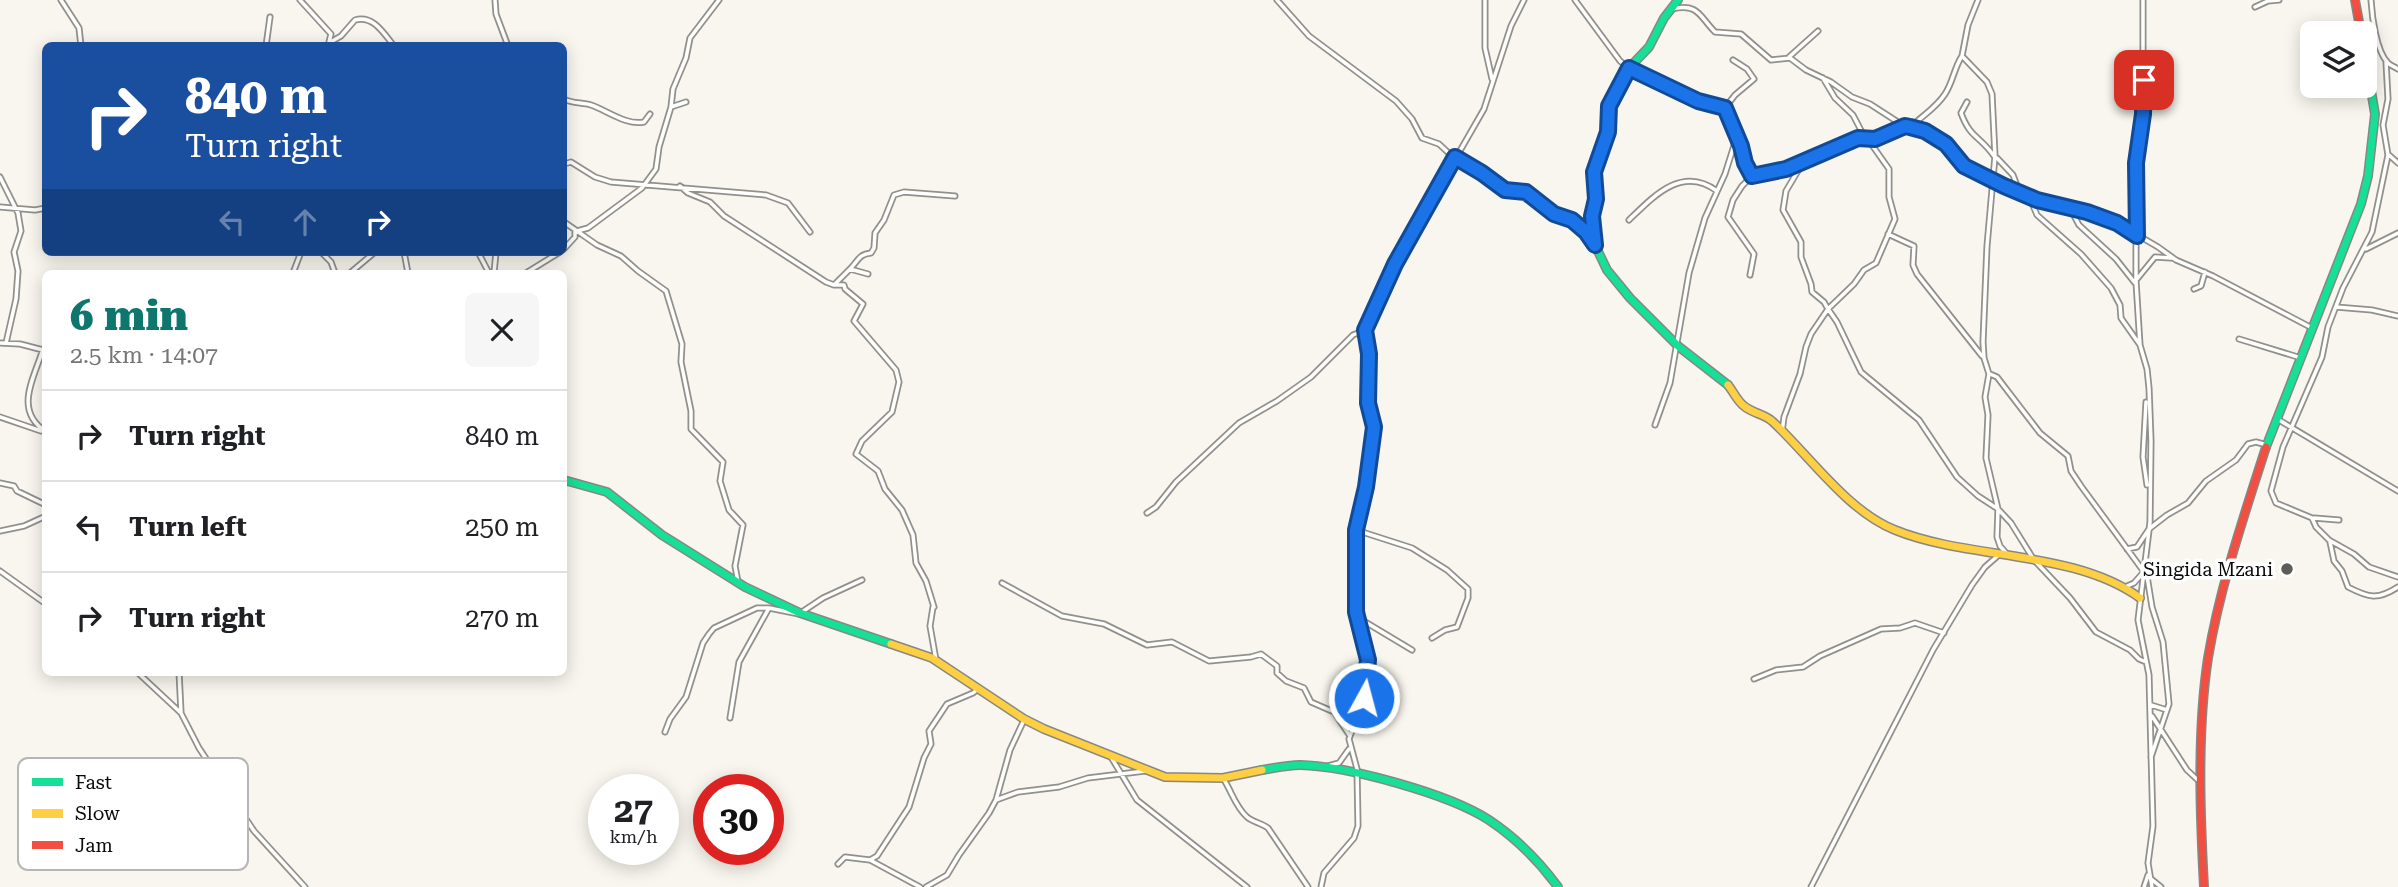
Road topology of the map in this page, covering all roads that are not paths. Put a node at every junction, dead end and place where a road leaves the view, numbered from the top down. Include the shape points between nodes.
1 (61, 0) edge
2 (300, 0) edge
3 (495, 0) edge
4 (719, 0) edge
5 (1277, 0) edge
6 (1485, 0) edge
7 (1524, 0) edge
8 (1575, 0) edge
9 (1678, 0) edge
10 (2143, 0) edge
11 (2279, 0) edge
12 (2355, 0) edge
13 (2371, 0) edge
14 (1977, 1) edge
15 (2255, 7) dead end
16 (1672, 9) junction
17 (270, 17) dead end
18 (2359, 21) edge
19 (1818, 31) dead end
20 (81, 42) edge
21 (267, 42) edge
22 (329, 42) edge
23 (332, 42) edge
24 (391, 42) edge
25 (506, 42) edge
26 (1787, 57) junction
27 (1962, 57) junction
28 (1733, 60) dead end
29 (2386, 62) junction
30 (1629, 68) junction
31 (2398, 69) edge
32 (1823, 78) junction
33 (1493, 82) junction
34 (2372, 98) edge
35 (567, 100) edge
36 (686, 102) dead end
37 (1967, 102) dead end
38 (671, 107) junction
39 (1725, 108) junction
40 (650, 114) dead end
41 (1905, 126) junction
42 (1910, 127) junction
43 (1737, 136) junction
44 (1866, 138) junction
45 (2388, 155) junction
46 (1995, 157) junction
47 (1454, 158) junction
48 (567, 163) edge
49 (2398, 163) edge
50 (1802, 164) junction
51 (1752, 176) junction
52 (0, 177) edge
53 (1994, 179) junction
54 (645, 185) junction
55 (680, 186) junction
56 (2004, 186) junction
57 (1717, 191) junction
58 (1992, 191) junction
59 (2020, 193) junction
60 (956, 195) dead end
61 (2029, 196) junction
62 (0, 206) edge
63 (15, 207) junction
64 (42, 208) edge
65 (2070, 208) junction
66 (1629, 219) dead end
67 (567, 224) edge
68 (576, 230) junction
69 (810, 232) dead end
70 (2398, 233) edge
71 (1888, 234) junction
72 (2137, 236) junction
73 (1595, 245) junction
74 (567, 246) edge
75 (2364, 251) junction
76 (370, 256) edge
77 (554, 256) edge
78 (2173, 258) junction
79 (850, 269) junction
80 (354, 270) edge
81 (531, 270) edge
82 (2205, 272) junction
83 (868, 274) dead end
84 (1750, 275) dead end
85 (2136, 283) junction
86 (834, 285) junction
87 (2194, 289) dead end
88 (2336, 307) junction
89 (1828, 309) junction
90 (2398, 316) edge
91 (2314, 329) junction
92 (1365, 330) junction
93 (2239, 339) dead end
94 (2, 343) edge
95 (2140, 345) junction
96 (1678, 346) junction
97 (42, 350) edge
98 (42, 356) edge
99 (1984, 358) junction
100 (2301, 358) junction
101 (1989, 374) junction
102 (2147, 397) junction
103 (0, 417) edge
104 (2277, 419) junction
105 (1655, 425) dead end
106 (2291, 427) junction
107 (42, 428) edge
108 (42, 431) edge
109 (1783, 432) junction
110 (2267, 445) junction
111 (567, 481) edge
112 (0, 483) edge
113 (2398, 491) edge
114 (2149, 493) junction
115 (42, 503) edge
116 (1998, 509) junction
117 (1146, 513) dead end
118 (42, 518) edge
119 (2312, 518) junction
120 (2339, 520) dead end
121 (2149, 529) junction
122 (1356, 530) junction
123 (0, 531) edge
124 (2329, 540) junction
125 (2127, 549) junction
126 (2004, 553) junction
127 (2034, 560) junction
128 (0, 571) edge
129 (2143, 572) junction
130 (2398, 577) edge
131 (862, 580) dead end
132 (738, 582) junction
133 (1002, 583) dead end
134 (2125, 587) junction
135 (2398, 587) edge
136 (2140, 598) junction
137 (42, 601) edge
138 (769, 608) junction
139 (800, 613) junction
140 (1357, 617) junction
141 (1944, 633) junction
142 (1432, 638) dead end
143 (1412, 650) dead end
144 (936, 660) junction
145 (2146, 662) junction
146 (141, 676) edge
147 (179, 676) edge
148 (1755, 679) dead end
149 (978, 689) junction
150 (2151, 705) junction
151 (2167, 710) junction
152 (181, 713) junction
153 (2151, 714) junction
154 (730, 718) dead end
155 (1024, 719) junction
156 (2160, 731) junction
157 (665, 732) dead end
158 (1350, 736) junction
159 (1350, 747) junction
160 (1109, 753) junction
161 (206, 758) edge
162 (2150, 759) junction
163 (1324, 767) junction
164 (1147, 771) junction
165 (1121, 774) junction
166 (1357, 774) junction
167 (1223, 778) junction
168 (2201, 783) junction
169 (996, 800) junction
170 (248, 822) edge
171 (878, 854) junction
172 (870, 860) junction
173 (838, 864) dead end
174 (885, 867) junction
175 (2149, 876) junction
176 (1321, 886) edge
177 (305, 887) edge
178 (920, 887) edge
179 (926, 887) edge
180 (1247, 887) edge
181 (1308, 887) edge
182 (1558, 887) edge
183 (1811, 887) edge
184 (2144, 887) edge
185 (2152, 887) edge
186 (2161, 887) edge
187 (2204, 887) edge

1 - 20 street via 79,28
2 - 22 street via 329,30
3 - 25 street
4 - 38 street via 690,38
5 - 47 street via 1309,36 1396,101 1422,138 1439,144
6 - 33 street via 1485,48
7 - 33 street
8 - 30 street
9 - 16 main road
10 - 72 street
11 - 15 street
12 - 18 main road
13 - 29 street via 2374,28
14 - 27 street
16 - 26 street via 1699,11 1715,32 1741,34 1771,60
16 - 30 main road
17 - 21 street
19 - 26 street
23 - 24 street via 355,20 365,18
26 - 32 street
27 - 42 street via 1945,93
27 - 46 street via 1991,88
28 - 39 street via 1754,79
29 - 31 street
29 - 45 street via 2388,99 2383,125
30 - 39 street via 1698,101
30 - 73 main road via 1609,106 1608,132 1594,172
32 - 41 street
32 - 44 street
33 - 47 street via 1484,109
34 - 91 main road via 2375,114 2368,176
35 - 40 street via 594,105 635,123 644,122
36 - 38 street
37 - 46 street via 1961,113 1968,130
38 - 54 street via 659,144 658,166
39 - 43 street
41 - 42 street
41 - 44 street via 1876,139
42 - 53 street via 1946,144 1964,166
43 - 51 street
43 - 57 street
44 - 50 street
44 - 71 street via 1890,174 1889,197 1896,215
45 - 49 street
45 - 75 street
46 - 53 street
46 - 59 street via 2013,175
47 - 73 street via 1505,190 1526,192 1554,214 1572,220
47 - 92 street via 1395,264
48 - 54 street via 604,180
50 - 51 street
50 - 89 street via 1786,191 1783,209 1801,242 1812,292
51 - 84 street via 1737,192 1728,213 1754,254
52 - 63 street
53 - 56 street
53 - 58 street
54 - 55 street
54 - 68 street via 595,223
55 - 69 street via 772,196 788,203
55 - 86 street
56 - 58 street
56 - 59 street
57 - 66 street via 1698,182 1669,186
57 - 96 street via 1689,273
58 - 99 street
59 - 61 street
60 - 79 street via 894,195 875,233 874,249
61 - 65 street
61 - 95 street via 2038,215 2111,288 2121,318
62 - 63 street
63 - 64 street
63 - 94 street via 21,231 14,257 18,276 15,309
65 - 72 street via 2117,223
65 - 85 street via 2079,225
67 - 68 street
68 - 74 street
68 - 132 street via 666,290 682,345 691,429 723,462 720,481 729,510 743,525 735,566
70 - 75 street
71 - 89 street via 1876,263
71 - 99 street via 1914,246 1917,274
72 - 78 street
72 - 85 street
73 - 96 main road via 1621,288
75 - 88 street
76 - 80 street
77 - 81 street
78 - 82 street
78 - 85 street via 2155,257
79 - 83 street
79 - 86 street
82 - 87 street via 2201,286
82 - 91 street
85 - 95 street
86 - 144 street via 844,285 863,304 855,321 900,382 891,412 862,441 856,454 878,471 913,535 916,563 933,607 930,629
88 - 90 street
88 - 106 street via 2322,357
89 - 109 street via 1805,347
89 - 116 street via 1859,370 1919,421 1957,477
91 - 100 main road
92 - 117 street via 1353,335 1311,377 1239,423
92 - 122 street via 1368,403 1374,427
93 - 100 street
94 - 97 street
95 - 102 street via 2147,369
96 - 105 street
96 - 109 main road via 1729,386 1743,406 1770,419
98 - 107 street via 26,402
99 - 101 street
100 - 104 main road
101 - 116 street via 1984,397 1986,458
101 - 125 street via 1997,377 2040,433 2068,456 2071,471
102 - 114 street
102 - 114 street via 2143,457
103 - 108 street
104 - 106 street
104 - 110 main road
106 - 113 street
106 - 119 street via 2272,495 2279,505
109 - 126 main road via 1819,472 1882,526 1927,540
110 - 121 street via 2248,444 2188,503
110 - 168 main road via 2239,527 2208,659
111 - 132 main road via 607,492 662,535
112 - 115 street
114 - 121 street
116 - 126 street via 1997,537
116 - 127 street
118 - 123 street
119 - 120 street
119 - 124 street
121 - 125 street via 2137,547
121 - 129 street
122 - 140 street
122 - 142 street via 1412,548 1468,589 1457,627
124 - 130 street via 2369,567
124 - 135 street via 2333,561 2348,587 2374,598
125 - 129 street
126 - 127 main road
126 - 141 street via 1991,561 1972,585
127 - 134 main road
127 - 145 street via 2096,632
128 - 137 street
129 - 134 street
129 - 136 street
129 - 151 street via 2163,642
131 - 139 street
132 - 139 main road
133 - 158 street via 1062,616 1104,624 1147,645 1170,642 1209,661 1259,653 1277,666 1285,681 1304,688 1311,702 1334,712
134 - 136 main road
136 - 145 street via 2138,620
138 - 139 street
138 - 154 street via 739,662
138 - 157 street via 757,608 714,628 703,643 686,697
139 - 144 main road
140 - 143 street
140 - 158 street via 1368,668 1362,706
141 - 148 street via 1915,623 1881,629 1803,667 1776,670
141 - 183 street
144 - 149 main road
145 - 150 street
146 - 152 street
147 - 152 street
149 - 155 main road
149 - 171 street via 947,704 929,731 931,744 909,807
150 - 151 street
150 - 153 street
151 - 156 street
152 - 161 street
153 - 156 street
153 - 162 street
155 - 160 main road
155 - 169 street
156 - 162 street
156 - 168 street via 2187,771
158 - 159 street
159 - 163 street via 1339,762
159 - 166 street
160 - 164 main road
160 - 165 street
162 - 175 street via 2153,826
163 - 166 main road
163 - 167 main road via 1285,766
164 - 165 street
164 - 167 main road via 1171,778
165 - 169 street
165 - 180 street via 1137,800
166 - 176 street via 1357,831 1324,873
166 - 182 main road via 1441,797 1485,818 1538,861
167 - 181 street via 1238,807 1250,820 1268,828
168 - 187 main road
169 - 179 street via 947,876
170 - 177 street
171 - 172 street
171 - 174 street
172 - 173 street via 845,857
172 - 174 street
174 - 178 street
175 - 184 street
175 - 185 street
175 - 186 street

